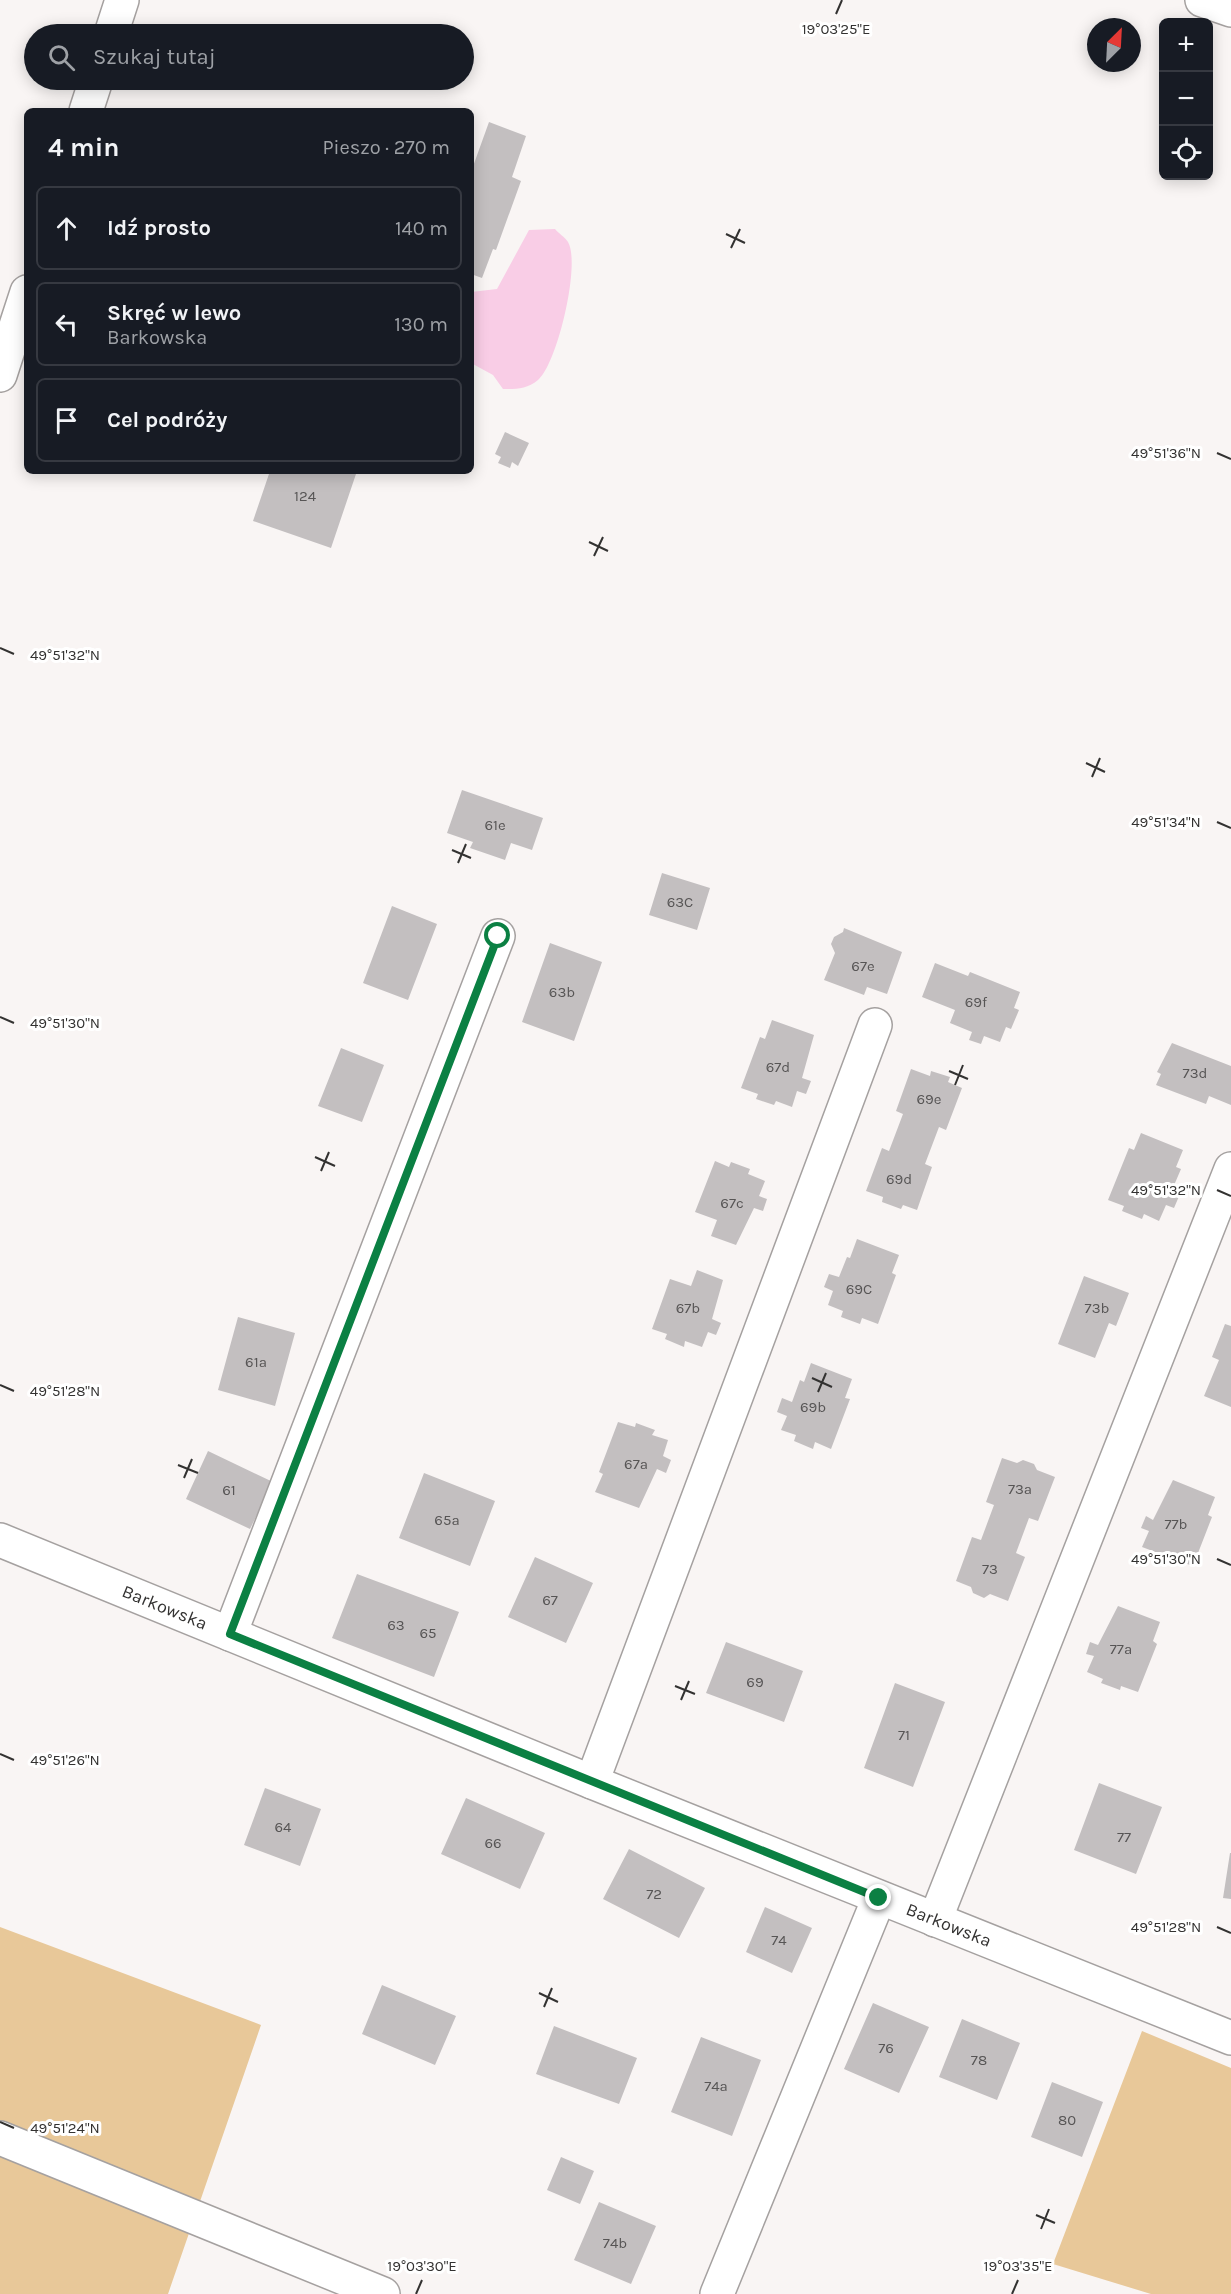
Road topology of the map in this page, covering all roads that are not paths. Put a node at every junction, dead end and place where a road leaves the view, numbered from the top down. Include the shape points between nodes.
1 (122, 0) edge
2 (1202, 0) edge
3 (1231, 10) edge
4 (114, 24) edge
5 (93, 90) edge
6 (87, 108) edge
7 (24, 301) edge
8 (0, 375) edge
9 (498, 936) dead end
10 (875, 1025) dead end
11 (1231, 1168) edge
12 (0, 1540) edge
13 (230, 1634) junction
14 (592, 1782) junction
15 (879, 1898) junction
16 (935, 1920) junction
17 (1231, 2037) edge
18 (0, 2138) edge
19 (383, 2294) edge
20 (717, 2294) edge

1 - 4 street
2 - 3 street
5 - 6 street
7 - 8 street
9 - 13 street
10 - 14 street
11 - 16 street
12 - 13 street, Barkowska
13 - 14 street, Barkowska
14 - 15 street, Barkowska
15 - 16 street, Barkowska
15 - 20 street
16 - 17 street, Barkowska
18 - 19 street

